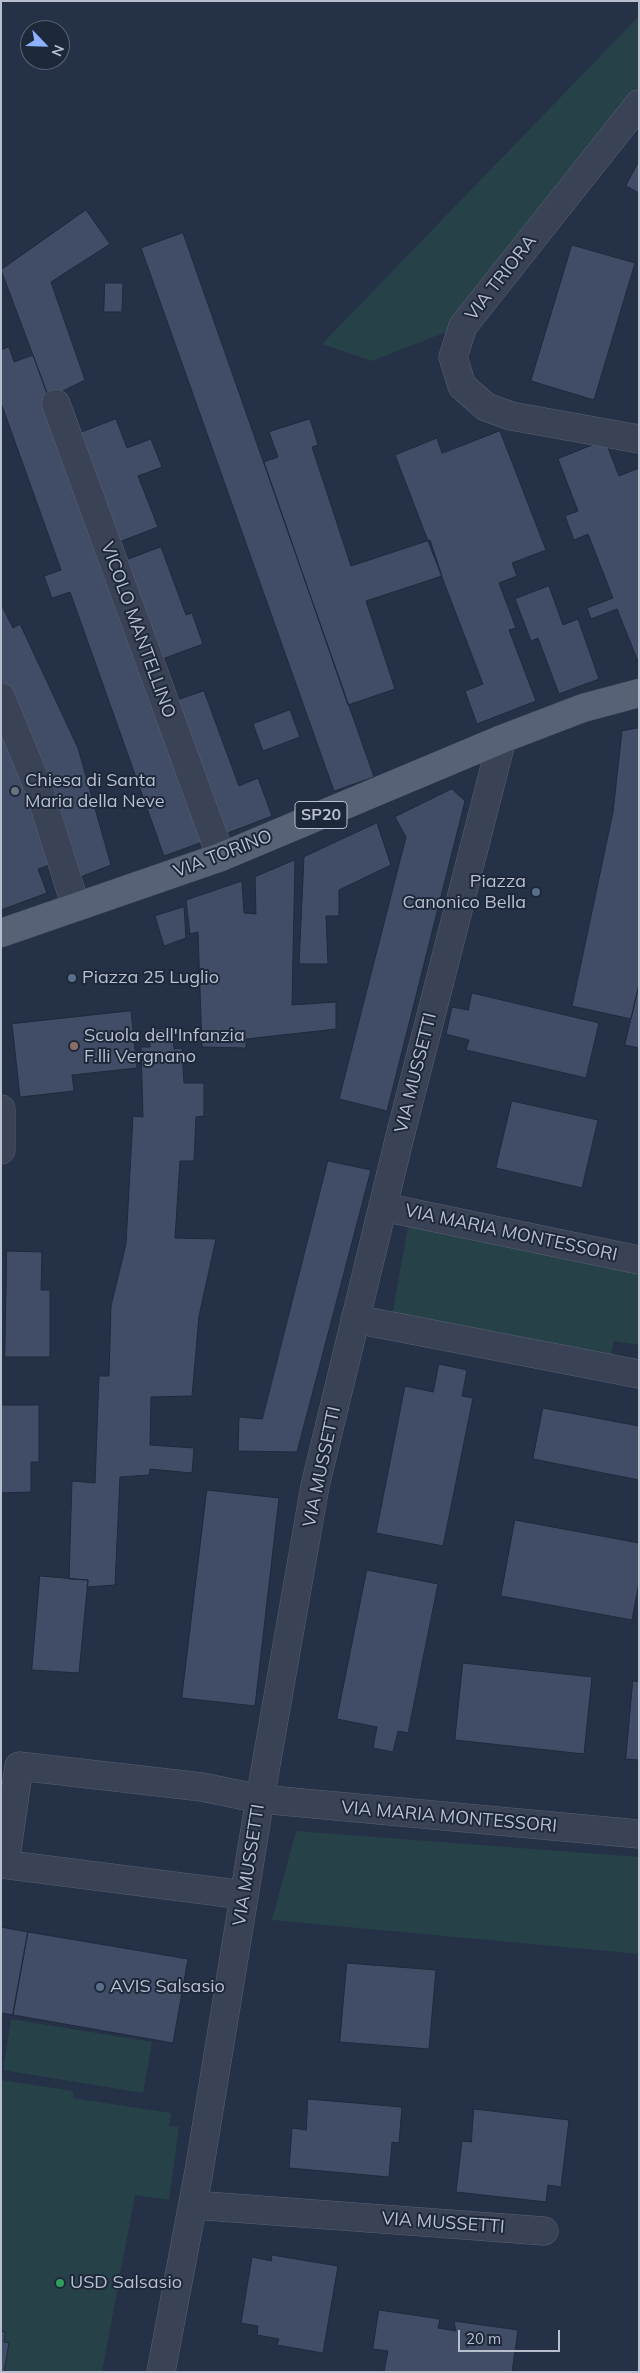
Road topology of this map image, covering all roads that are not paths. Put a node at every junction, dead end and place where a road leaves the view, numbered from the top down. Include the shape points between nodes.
1 (639, 104) edge
2 (56, 404) dead end
3 (639, 439) edge
4 (639, 693) edge
5 (1, 697) edge
6 (502, 739) junction
7 (221, 857) junction
8 (76, 906) junction
9 (1, 933) edge
10 (1, 1109) edge
11 (1, 1150) edge
12 (383, 1207) junction
13 (639, 1260) edge
14 (356, 1319) junction
15 (639, 1374) edge
16 (260, 1799) junction
17 (639, 1834) edge
18 (3, 1864) edge
19 (244, 1895) junction
20 (193, 2205) junction
21 (544, 2231) dead end
22 (161, 2372) edge

1 - 3 street, VIA TRIORA via 463,326 453,357 462,386 486,407 511,416
2 - 7 street, VICOLO MANTELLINO
4 - 6 main road, VIA TORINO / SP20 via 583,708
5 - 8 street via 40,792
6 - 7 main road, VIA TORINO / SP20
6 - 12 street, VIA MUSSETTI
7 - 8 main road, VIA TORINO / SP20
8 - 9 main road, VIA TORINO / SP20
10 - 11 street
12 - 13 street, VIA MARIA MONTESSORI
12 - 14 street, VIA MUSSETTI
14 - 15 street
14 - 16 street, VIA MUSSETTI via 315,1486
16 - 17 street, VIA MARIA MONTESSORI
16 - 18 street, VIA MARIA MONTESSORI via 202,1787 19,1766
16 - 19 street, VIA MUSSETTI
18 - 19 street
19 - 20 street, VIA MUSSETTI
20 - 21 street, VIA MUSSETTI
20 - 22 street, VIA MUSSETTI

